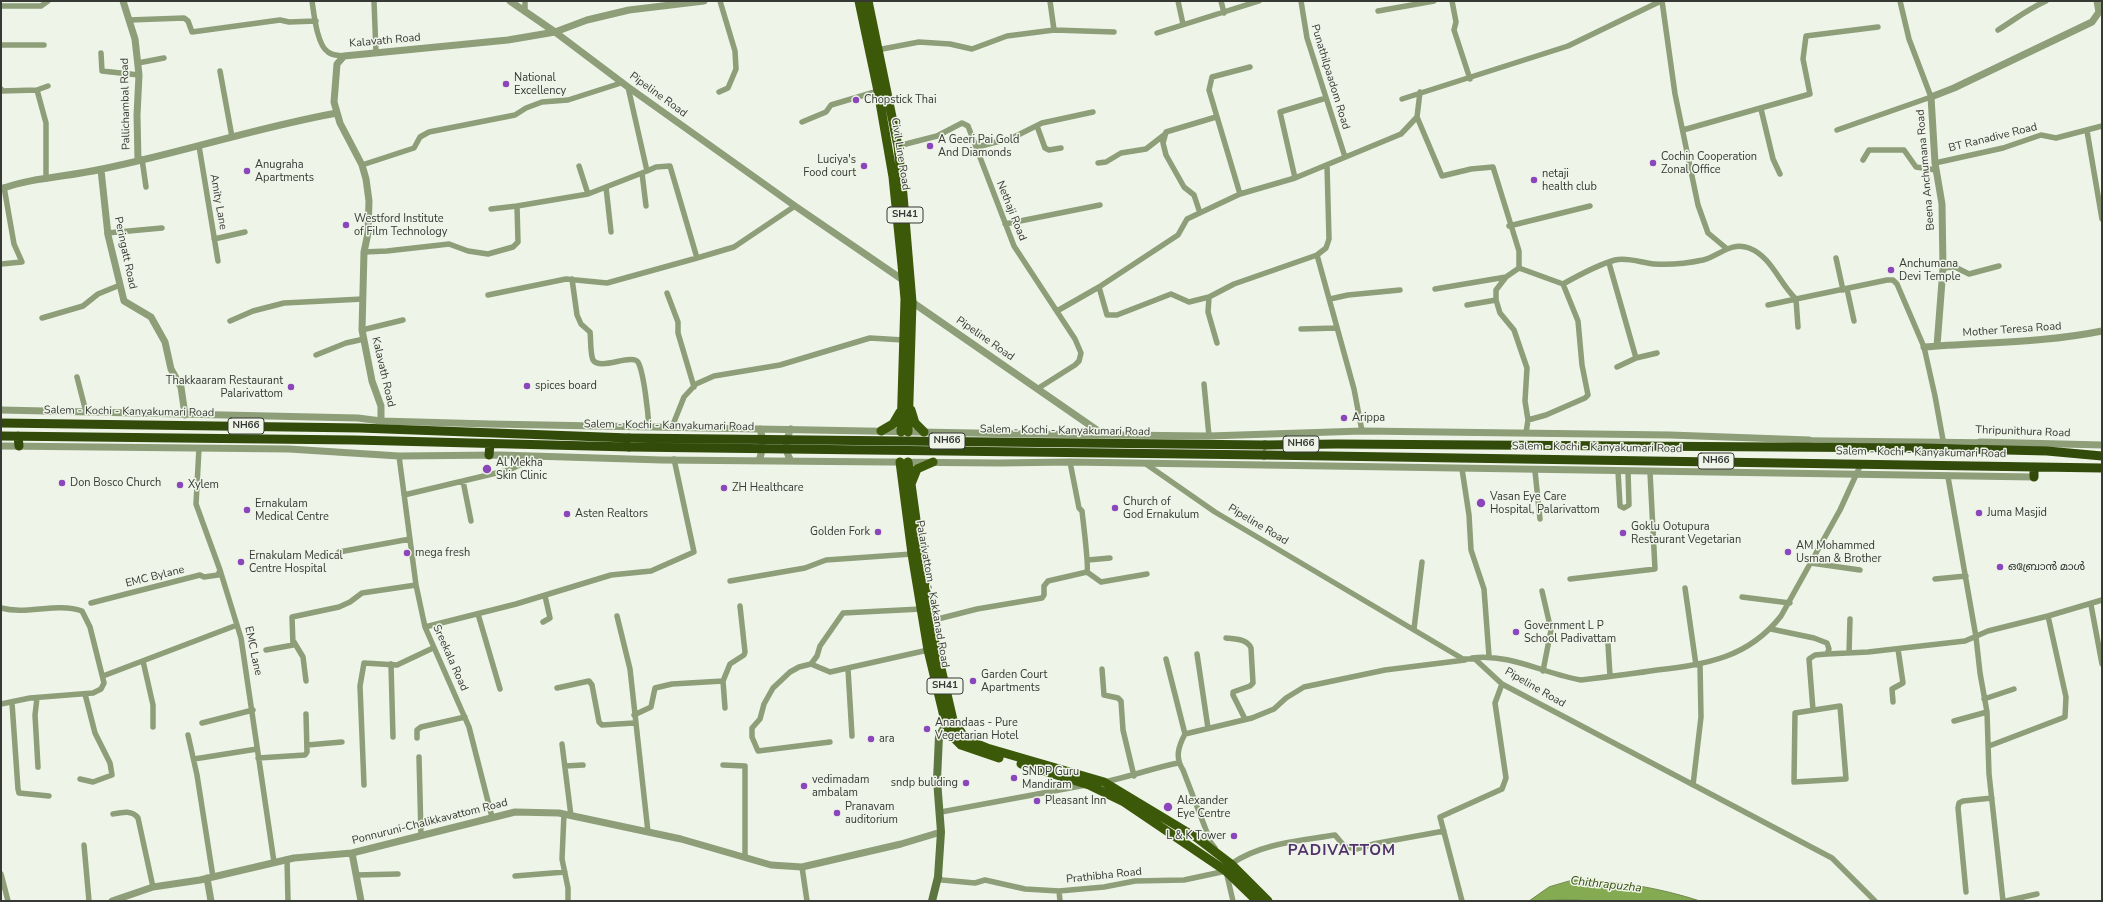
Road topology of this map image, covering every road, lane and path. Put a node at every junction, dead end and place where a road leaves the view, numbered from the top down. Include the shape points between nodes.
1 (48, 1) edge
2 (123, 1) edge
3 (312, 1) edge
4 (374, 1) edge
5 (510, 1) edge
6 (525, 1) edge
7 (703, 1) edge
8 (720, 1) edge
9 (859, 1) edge
10 (868, 1) edge
11 (1050, 1) edge
12 (1178, 1) edge
13 (1221, 1) edge
14 (1258, 1) edge
15 (1301, 1) edge
16 (1434, 1) edge
17 (1452, 1) edge
18 (1662, 1) edge
19 (1900, 1) edge
20 (2046, 1) edge
21 (2097, 1) edge
22 (649, 4) edge
23 (1, 6) edge
24 (1378, 11) dead end
25 (525, 12) junction
26 (1224, 13) junction
27 (129, 20) junction
28 (316, 21) junction
29 (1183, 24) junction
30 (1878, 27) dead end
31 (1054, 30) junction
32 (1998, 30) dead end
33 (555, 32) junction
34 (1114, 32) dead end
35 (1157, 33) dead end
36 (1, 45) edge
37 (44, 45) dead end
38 (877, 50) junction
39 (101, 53) dead end
40 (376, 53) junction
41 (344, 56) junction
42 (164, 58) dead end
43 (138, 63) junction
44 (1250, 66) dead end
45 (220, 71) dead end
46 (140, 75) junction
47 (1470, 78) junction
48 (621, 82) junction
49 (48, 86) dead end
50 (628, 87) junction
51 (1, 89) edge
52 (37, 90) junction
53 (878, 91) junction
54 (719, 92) dead end
55 (1420, 92) junction
56 (1931, 97) junction
57 (1326, 98) junction
58 (1402, 98) dead end
59 (1761, 109) junction
60 (1093, 112) dead end
61 (337, 113) junction
62 (1216, 117) junction
63 (1417, 117) junction
64 (802, 122) dead end
65 (1038, 126) junction
66 (2102, 126) edge
67 (1683, 130) junction
68 (1838, 130) dead end
69 (2087, 131) junction
70 (1164, 135) junction
71 (232, 137) junction
72 (199, 146) junction
73 (898, 146) junction
74 (977, 147) junction
75 (1061, 148) dead end
76 (1345, 157) junction
77 (140, 160) junction
78 (1863, 160) dead end
79 (1098, 163) dead end
80 (362, 165) junction
81 (1327, 165) junction
82 (580, 166) dead end
83 (1936, 166) junction
84 (101, 170) junction
85 (644, 172) junction
86 (1780, 174) dead end
87 (1295, 178) junction
88 (46, 179) junction
89 (146, 187) dead end
90 (606, 187) junction
91 (3, 188) edge
92 (588, 194) junction
93 (1240, 194) junction
94 (1100, 205) dead end
95 (517, 206) junction
96 (646, 206) dead end
97 (795, 206) junction
98 (1590, 206) dead end
99 (491, 209) dead end
100 (1200, 213) junction
101 (2102, 219) edge
102 (1006, 224) junction
103 (1509, 226) junction
104 (162, 228) dead end
105 (245, 232) dead end
106 (611, 232) dead end
107 (107, 233) junction
108 (214, 239) junction
109 (1726, 248) junction
110 (364, 252) junction
111 (1317, 255) junction
112 (697, 258) junction
113 (1836, 258) dead end
114 (218, 262) dead end
115 (1609, 263) junction
116 (1, 264) edge
117 (1999, 266) dead end
118 (1519, 268) junction
119 (1943, 268) junction
120 (1506, 278) junction
121 (572, 279) junction
122 (903, 280) junction
123 (1563, 284) junction
124 (120, 285) junction
125 (1099, 287) junction
126 (1435, 288) dead end
127 (1400, 290) dead end
128 (1845, 290) junction
129 (667, 293) dead end
130 (488, 295) dead end
131 (1209, 297) junction
132 (363, 299) junction
133 (1330, 299) junction
134 (1796, 299) junction
135 (1496, 300) junction
136 (912, 302) junction
137 (1768, 305) dead end
138 (1467, 306) dead end
139 (1057, 311) junction
140 (42, 318) dead end
141 (403, 320) dead end
142 (230, 321) dead end
143 (1854, 321) dead end
144 (1798, 327) dead end
145 (1337, 328) junction
146 (1301, 329) dead end
147 (362, 330) junction
148 (2102, 331) edge
149 (364, 339) junction
150 (904, 340) junction
151 (1217, 343) dead end
152 (1937, 346) junction
153 (1924, 348) junction
154 (1657, 353) dead end
155 (316, 355) dead end
156 (1636, 358) junction
157 (1617, 367) dead end
158 (77, 377) dead end
159 (1204, 384) dead end
160 (694, 387) junction
161 (1037, 389) junction
162 (905, 404) junction
163 (1, 410) edge
164 (86, 412) junction
165 (185, 415) junction
166 (1528, 420) junction
167 (381, 421) junction
168 (1, 422) edge
169 (207, 425) junction
170 (649, 427) junction
171 (672, 427) junction
172 (490, 428) junction
173 (760, 429) junction
174 (791, 429) junction
175 (881, 431) junction
176 (1333, 431) junction
177 (1362, 431) junction
178 (904, 432) junction
179 (924, 432) junction
180 (1526, 433) junction
181 (1591, 433) junction
182 (1013, 434) junction
183 (1027, 434) junction
184 (1104, 435) junction
185 (1, 436) edge
186 (18, 436) junction
187 (1209, 436) junction
188 (206, 439) junction
189 (1809, 440) joint
190 (1943, 440) junction
191 (490, 444) junction
192 (1337, 444) junction
193 (2102, 445) edge
194 (1, 446) edge
195 (19, 446) junction
196 (1592, 446) junction
197 (1980, 446) junction
198 (199, 448) junction
199 (1757, 448) junction
200 (489, 455) junction
201 (399, 456) junction
202 (539, 456) junction
203 (1331, 456) junction
204 (2102, 456) edge
205 (674, 459) junction
206 (1664, 460) junction
207 (759, 461) junction
208 (791, 461) junction
209 (904, 462) junction
210 (933, 462) junction
211 (1070, 462) junction
212 (1756, 462) junction
213 (1012, 463) junction
214 (1028, 463) junction
215 (1146, 464) junction
216 (1861, 464) junction
217 (1331, 467) junction
218 (2034, 467) junction
219 (2102, 468) edge
220 (1462, 469) junction
221 (1535, 471) junction
222 (1618, 471) junction
223 (1628, 471) junction
224 (1650, 472) junction
225 (1664, 472) junction
226 (1856, 475) junction
227 (1948, 477) junction
228 (2034, 477) joint
229 (463, 481) junction
230 (910, 487) junction
231 (404, 495) junction
232 (1540, 519) dead end
233 (471, 520) dead end
234 (410, 539) junction
235 (339, 552) dead end
236 (912, 554) junction
237 (1110, 558) dead end
238 (1088, 560) junction
239 (1422, 562) dead end
240 (1811, 563) junction
241 (220, 570) junction
242 (1860, 570) dead end
243 (1087, 572) junction
244 (1147, 574) dead end
245 (1966, 576) junction
246 (1570, 579) dead end
247 (730, 580) dead end
248 (1934, 580) dead end
249 (416, 585) junction
250 (1685, 588) dead end
251 (1542, 591) dead end
252 (545, 596) junction
253 (1742, 597) dead end
254 (2102, 600) edge
255 (91, 602) dead end
256 (1790, 602) junction
257 (2091, 605) junction
258 (740, 606) dead end
259 (1, 608) edge
260 (921, 609) junction
261 (478, 614) junction
262 (617, 616) dead end
263 (2048, 616) junction
264 (1850, 619) dead end
265 (930, 621) junction
266 (543, 622) dead end
267 (237, 625) junction
268 (425, 627) junction
269 (1771, 629) junction
270 (1414, 630) junction
271 (929, 631) junction
272 (1976, 637) junction
273 (1226, 638) dead end
274 (294, 642) junction
275 (1608, 644) dead end
276 (433, 648) junction
277 (1898, 649) junction
278 (266, 650) dead end
279 (928, 650) junction
280 (1849, 653) junction
281 (1197, 654) dead end
282 (1827, 654) junction
283 (1489, 656) junction
284 (1475, 658) junction
285 (1166, 659) dead end
286 (1463, 659) junction
287 (143, 661) junction
288 (391, 664) junction
289 (811, 664) junction
290 (2102, 664) edge
291 (1698, 665) junction
292 (848, 669) junction
293 (1102, 669) dead end
294 (1543, 671) junction
295 (103, 676) junction
296 (1610, 676) junction
297 (306, 681) dead end
298 (723, 681) junction
299 (1502, 684) junction
300 (557, 688) dead end
301 (500, 689) dead end
302 (2014, 689) dead end
303 (85, 694) junction
304 (37, 698) junction
305 (1984, 699) junction
306 (1893, 702) dead end
307 (12, 703) junction
308 (1, 704) edge
309 (725, 708) dead end
310 (253, 710) junction
311 (1812, 710) junction
312 (1986, 712) junction
313 (306, 714) dead end
314 (634, 715) junction
315 (464, 717) junction
316 (1245, 719) junction
317 (1954, 721) dead end
318 (202, 723) dead end
319 (634, 723) junction
320 (946, 725) junction
321 (153, 727) dead end
322 (1208, 728) junction
323 (1184, 734) junction
324 (188, 735) dead end
325 (852, 736) dead end
326 (393, 737) dead end
327 (417, 738) dead end
328 (342, 742) dead end
329 (830, 742) dead end
330 (562, 744) dead end
331 (307, 745) junction
332 (1988, 746) junction
333 (257, 749) junction
334 (419, 757) dead end
335 (258, 758) junction
336 (194, 759) junction
337 (1178, 763) junction
338 (583, 765) dead end
339 (723, 765) dead end
340 (565, 766) junction
341 (38, 767) dead end
342 (1134, 776) junction
343 (80, 779) dead end
344 (1090, 781) junction
345 (1104, 782) junction
346 (364, 784) dead end
347 (1693, 785) junction
348 (49, 796) dead end
349 (1992, 798) junction
350 (941, 812) junction
351 (114, 814) dead end
352 (567, 815) junction
353 (492, 817) junction
354 (1158, 820) junction
355 (1444, 831) junction
356 (648, 832) junction
357 (941, 832) junction
358 (421, 835) junction
359 (84, 846) dead end
360 (352, 853) junction
361 (746, 857) junction
362 (287, 859) junction
363 (274, 862) junction
364 (802, 867) junction
365 (1228, 867) junction
366 (565, 872) junction
367 (1, 874) edge
368 (398, 874) dead end
369 (356, 875) junction
370 (515, 876) dead end
371 (210, 877) junction
372 (938, 877) junction
373 (153, 887) junction
374 (1059, 891) junction
375 (1966, 892) dead end
376 (2038, 894) dead end
377 (121, 900) edge
378 (8, 901) edge
379 (89, 901) edge
380 (112, 901) edge
381 (211, 901) edge
382 (288, 901) edge
383 (361, 901) edge
384 (568, 901) edge
385 (807, 901) edge
386 (932, 901) edge
387 (1060, 901) edge
388 (1233, 901) edge
389 (1257, 901) edge
390 (1268, 901) edge
391 (1462, 901) edge
392 (1874, 901) edge
393 (2003, 901) edge
394 (2006, 901) edge

1 - 23 street via 42,6
2 - 27 street, Pallichambal Road
3 - 28 street
4 - 40 street
5 - 25 street, Pipeline Road
6 - 25 street
7 - 22 street, Kalavath Road
8 - 54 street via 734,51 736,69 728,88
9 - 53 main road, Civil Line Road / SH41
10 - 38 main road, Civil Line Road / SH41
11 - 31 street
12 - 29 street
13 - 26 street
14 - 26 street
15 - 57 street, Punathilpaadom Road via 1307,38
16 - 24 street
17 - 47 street via 1456,22 1454,30
18 - 47 street via 1568,46
18 - 67 street
19 - 56 street via 1908,39
20 - 32 street via 2028,9
21 - 56 street, Beena Anchumana Road via 2099,12 2092,22
22 - 33 street, Kalavath Road via 587,20
25 - 33 street, Pipeline Road
26 - 29 street
27 - 28 street via 184,18 188,20 192,32 280,20
27 - 43 street, Pallichambal Road
28 - 41 street via 320,41 326,51
29 - 35 street
30 - 59 street via 1806,36 1803,59 1810,94
31 - 34 street
31 - 38 street via 1007,36 972,49 950,44 919,42
33 - 40 street, Kalavath Road via 508,40
33 - 48 street, Pipeline Road
36 - 37 street
38 - 73 main road, Civil Line Road / SH41
39 - 46 street via 102,71
40 - 41 street, Kalavath Road
41 - 61 street, Kalavath Road via 337,64 335,80 334,102
42 - 43 street
43 - 46 street, Pallichambal Road
44 - 62 street via 1212,77 1208,90
45 - 71 street
46 - 77 street, Pallichambal Road via 137,115
47 - 55 street
48 - 50 street, Pipeline Road
48 - 80 street via 568,100 542,102 515,115 429,132 420,136 414,148
49 - 52 street
50 - 85 street
50 - 97 street, Pipeline Road
51 - 52 street
52 - 88 street via 46,123
53 - 64 street via 831,105 826,112
53 - 122 main road, Civil Line Road / SH41 via 893,177
55 - 58 street
55 - 63 street
56 - 68 street
56 - 83 street, Beena Anchumana Road
57 - 76 street, Punathilpaadom Road
57 - 87 street via 1280,112
59 - 67 street
59 - 86 street
60 - 65 street
61 - 71 street
61 - 80 street, Kalavath Road
62 - 70 street via 1166,132
62 - 93 street
63 - 76 street via 1401,134
63 - 103 street via 1442,176 1471,169 1493,168
65 - 74 street via 1012,138
65 - 75 street via 1045,148
66 - 69 street, BT Ranadive Road
67 - 109 street via 1698,205 1708,234
69 - 83 street, BT Ranadive Road via 2056,138 2041,135
69 - 101 street
70 - 79 street via 1146,149 1121,153 1106,162
70 - 100 street via 1166,155 1184,187 1194,195
71 - 72 street
72 - 77 street
72 - 108 street, Amity Lane
73 - 74 street, Nethaji Road via 937,136 962,123 968,126
73 - 136 main road, Civil Line Road / SH41
74 - 102 street, Nethaji Road
76 - 81 street
77 - 84 street
77 - 89 street
78 - 83 street via 1869,150 1904,150 1916,167
80 - 110 street, Kalavath Road via 368,202 368,232
81 - 87 street
81 - 111 street via 1329,239 1326,248
82 - 92 street
83 - 119 street, Beena Anchumana Road via 1942,204
84 - 88 street
84 - 107 street, Peringatt Road
85 - 90 street
85 - 96 street
85 - 112 street via 656,167 670,166
87 - 93 street
88 - 91 street via 20,182
90 - 92 street
90 - 106 street
91 - 116 street via 14,244 22,262
92 - 95 street
93 - 100 street
94 - 102 street
95 - 99 street
95 - 110 street via 518,242 502,252 479,254 449,244
97 - 112 street via 734,247
97 - 122 street, Pipeline Road
98 - 103 street
100 - 125 street via 1187,219 1178,235
102 - 139 street, Nethaji Road via 1014,246
103 - 118 street via 1519,251
104 - 107 street
105 - 108 street
107 - 124 street, Peringatt Road
108 - 114 street, Amity Lane
109 - 115 street via 1704,260 1654,264 1626,259
109 - 134 street via 1748,248 1765,258
110 - 132 street, Kalavath Road
111 - 131 street via 1234,284
111 - 133 street
112 - 121 street via 607,283
113 - 128 street
115 - 123 street
115 - 156 street
117 - 119 street via 1969,274 1955,267
118 - 120 street
118 - 123 street
119 - 152 street, Beena Anchumana Road
120 - 126 street
120 - 135 street via 1496,290
121 - 130 street
121 - 170 street via 577,315 581,324 590,332 593,359 596,363 626,360 638,362
122 - 150 main road, Civil Line Road / SH41
123 - 166 street via 1578,321 1582,366 1588,395 1546,415
124 - 140 street via 98,294 83,306
124 - 165 street, Peringatt Road via 124,301 151,317 165,342 171,369 181,387
125 - 131 street via 1107,315 1117,315 1171,294 1189,302
125 - 139 street
127 - 133 street
128 - 134 street
128 - 143 street
128 - 153 street via 1893,280
129 - 160 street via 678,322 678,333
131 - 151 street via 1208,312
132 - 142 street via 284,303 253,311
132 - 147 street, Kalavath Road
133 - 145 street
134 - 137 street
134 - 144 street
135 - 138 street
135 - 166 street via 1500,313 1514,330 1527,368 1525,401
136 - 161 street, Pipeline Road
136 - 162 main road, Civil Line Road / SH41
139 - 161 street, Nethaji Road via 1081,353 1079,360
141 - 147 street
145 - 146 street
145 - 177 street via 1354,389
147 - 149 street, Kalavath Road
148 - 152 street, Mother Teresa Road via 2019,342
149 - 155 street
149 - 167 street, Kalavath Road via 372,381 381,406
150 - 160 street via 870,338 780,365 714,376
150 - 162 main road, Civil Line Road / SH41
152 - 153 street, Mother Teresa Road
153 - 190 street
154 - 156 street
156 - 157 street
158 - 164 street
159 - 187 street
160 - 171 street via 684,397
161 - 184 street, Pipeline Road
162 - 175 main road via 898,419
162 - 178 main road, Civil Line Road / SH41
162 - 179 main road via 915,423
163 - 164 street
164 - 165 street
165 - 167 street via 358,418
166 - 180 street
167 - 172 street
168 - 169 highway, Salem - Kochi - Kanyakumari Road / NH66
169 - 172 highway, Salem - Kochi - Kanyakumari Road / NH66
169 - 188 highway
170 - 171 street, Salem - Kochi - Kanyakumari Road
170 - 172 street, Salem - Kochi - Kanyakumari Road
171 - 173 street, Salem - Kochi - Kanyakumari Road
172 - 192 highway, Salem - Kochi - Kanyakumari Road / NH66, bridge via 629,438
173 - 174 street, Salem - Kochi - Kanyakumari Road
173 - 207 street via 763,437
174 - 175 street, Salem - Kochi - Kanyakumari Road
174 - 208 street via 786,438 786,452
175 - 178 street, Salem - Kochi - Kanyakumari Road
176 - 177 street, Salem - Kochi - Kanyakumari Road
176 - 187 street, Salem - Kochi - Kanyakumari Road
176 - 192 street
177 - 180 street, Salem - Kochi - Kanyakumari Road
178 - 179 street, Salem - Kochi - Kanyakumari Road
179 - 182 street, Salem - Kochi - Kanyakumari Road
180 - 181 street, Salem - Kochi - Kanyakumari Road
181 - 189 street, Salem - Kochi - Kanyakumari Road
181 - 196 street
182 - 183 street, Salem - Kochi - Kanyakumari Road
182 - 213 street
183 - 184 street, Salem - Kochi - Kanyakumari Road
183 - 214 street via 1023,457
184 - 187 street, Salem - Kochi - Kanyakumari Road
185 - 186 highway, Salem - Kochi - Kanyakumari Road / NH66
186 - 188 highway, Salem - Kochi - Kanyakumari Road / NH66
186 - 195 highway
188 - 191 highway, Salem - Kochi - Kanyakumari Road / NH66
189 - 190 street, Thripunithura Road
190 - 197 street, Thripunithura Road
191 - 200 highway
191 - 203 highway, Salem - Kochi - Kanyakumari Road / NH66, bridge
192 - 196 highway, Salem - Kochi - Kanyakumari Road / NH66
193 - 197 street, Thripunithura Road
194 - 195 street
195 - 198 street
196 - 199 highway, Salem - Kochi - Kanyakumari Road / NH66
197 - 199 highway, Salem - Kochi - Kanyakumari Road / NH66
197 - 204 highway, Salem - Kochi - Kanyakumari Road / NH66
198 - 201 street via 289,449
198 - 241 street, EMC Lane via 196,504
199 - 212 highway
200 - 201 street
200 - 202 street
201 - 231 street, Sreekala Road
202 - 205 street
202 - 229 street via 509,470
203 - 206 highway, Salem - Kochi - Kanyakumari Road / NH66
203 - 217 street
205 - 207 street
205 - 252 street via 694,552 651,571 611,575
206 - 212 highway, Salem - Kochi - Kanyakumari Road / NH66
206 - 225 street
207 - 208 street
208 - 209 street
209 - 210 street
209 - 230 main road, SH41
209 - 236 main road, Palarivattom - Kakkanad Road / SH41
210 - 213 street
210 - 230 main road via 917,469
211 - 214 street
211 - 215 street
211 - 238 street via 1079,508 1082,511
212 - 216 highway, Salem - Kochi - Kanyakumari Road / NH66
213 - 214 street
215 - 217 street
215 - 270 street, Pipeline Road via 1215,512
216 - 218 highway, Salem - Kochi - Kanyakumari Road / NH66
216 - 226 street
217 - 220 street
218 - 219 highway, Salem - Kochi - Kanyakumari Road / NH66
218 - 228 highway
220 - 221 street
220 - 283 street via 1471,550 1484,589
221 - 222 street
221 - 232 street
222 - 223 street
222 - 223 street via 1620,506 1624,508 1629,505
223 - 224 street
224 - 225 street
224 - 246 street via 1655,568
225 - 226 street
226 - 227 street
226 - 240 street
227 - 228 street
227 - 245 street
229 - 231 street
229 - 233 street
230 - 265 main road, Palarivattom - Kakkanad Road / SH41
231 - 234 street, Sreekala Road
234 - 235 street
234 - 249 street, Sreekala Road
236 - 247 street via 826,560 804,568
236 - 260 main road, Palarivattom - Kakkanad Road / SH41
237 - 238 street
238 - 243 street
239 - 270 street
240 - 242 street
240 - 256 street
241 - 255 street, EMC Bylane via 218,575 200,575
241 - 267 street, EMC Lane
243 - 244 street via 1101,582
243 - 265 street via 1048,581 1044,586 1042,598 977,609
245 - 248 street
245 - 272 street
249 - 268 street, Sreekala Road
249 - 274 street via 362,592 339,607 292,617 290,620
250 - 291 street
251 - 294 street via 1551,630
252 - 261 street
252 - 266 street via 550,618
253 - 256 street
254 - 257 street
256 - 269 street
257 - 263 street
257 - 290 street
258 - 298 street via 745,652 730,664
259 - 295 street via 16,611 73,608 82,611 90,627
260 - 271 main road, Palarivattom - Kakkanad Road / SH41
260 - 289 street via 843,613
261 - 268 street
261 - 301 street
262 - 314 street via 630,669
263 - 272 street via 1988,631
263 - 332 street via 2066,697 2065,717
264 - 280 street
265 - 271 main road, Palarivattom - Kakkanad Road / SH41
267 - 287 street
267 - 310 street, EMC Lane
268 - 276 street, Sreekala Road
269 - 282 street via 1827,643
269 - 291 street via 1726,657
270 - 286 street, Pipeline Road
271 - 279 main road, Palarivattom - Kakkanad Road / SH41
271 - 344 main road, Palarivattom - Kakkanad Road / SH41 via 953,720 963,734 972,742 987,748
272 - 277 street via 1965,641
272 - 305 street
273 - 316 street via 1249,643 1251,648 1253,683 1233,692
274 - 278 street via 293,645
274 - 297 street via 303,657
275 - 296 street
276 - 288 street via 397,665
276 - 315 street, Sreekala Road
277 - 280 street
277 - 306 street via 1903,683 1892,689
279 - 292 street
279 - 320 main road, Palarivattom - Kakkanad Road
280 - 282 street
281 - 322 street
282 - 311 street via 1815,655 1809,659
283 - 286 street
283 - 294 street
284 - 286 street
284 - 299 street, Pipeline Road
284 - 316 street via 1385,670 1304,687 1274,709
285 - 323 street
287 - 295 street
287 - 321 street via 153,705
288 - 326 street
288 - 346 street via 364,663 360,686
289 - 292 street via 830,672
289 - 329 street via 790,672 773,688 764,704 760,719 752,728 752,737 758,752
291 - 296 street
291 - 347 street via 1701,717
292 - 325 street
293 - 342 street via 1104,695 1121,701 1123,730
294 - 296 street via 1581,680
295 - 303 street via 101,690
298 - 309 street
298 - 314 street via 658,686 655,688 651,707
299 - 347 street, Pipeline Road
299 - 355 street via 1495,703 1506,778 1502,789 1440,817
300 - 319 street via 589,681 599,722 602,725
302 - 305 street
303 - 304 street
303 - 343 street via 95,733 110,763 112,775 93,782
304 - 307 street
304 - 341 street via 35,714
305 - 312 street
307 - 308 street
307 - 348 street via 19,793
310 - 318 street
310 - 333 street, EMC Lane
311 - 311 street via 1795,713 1794,782 1846,779 1840,706
312 - 317 street
312 - 332 street
313 - 331 street
314 - 319 street
315 - 327 street via 421,727 417,730
315 - 353 street, Sreekala Road via 469,727
316 - 322 street
319 - 356 street
320 - 344 main road, Palarivattom - Kakkanad Road via 954,738 966,747
320 - 350 main road via 939,736 937,780
322 - 323 street
323 - 337 street via 1178,748
324 - 336 street
328 - 331 street
330 - 340 street
331 - 335 street via 307,752 303,756
332 - 349 street
333 - 335 street, EMC Lane
333 - 336 street
334 - 358 street
335 - 363 street, EMC Lane
336 - 371 street
337 - 342 street
337 - 365 street via 1205,823 1211,843
338 - 340 street
339 - 361 street via 745,766
340 - 352 street
342 - 345 street
344 - 345 main road, Palarivattom - Kakkanad Road / SH41
344 - 350 street
344 - 354 main road, Palarivattom - Kakkanad Road
345 - 354 main road, Palarivattom - Kakkanad Road / SH41
347 - 392 street, Pipeline Road via 1832,858
349 - 375 street via 1959,803
349 - 393 street
350 - 357 main road
351 - 373 street via 130,812 138,818
352 - 353 street, Ponnuruni-Chalikkavattom Road via 514,812
352 - 356 street, Ponnuruni-Chalikkavattom Road
352 - 366 street via 562,859
353 - 358 street, Ponnuruni-Chalikkavattom Road
354 - 365 main road, Palarivattom - Kakkanad Road / SH41 via 1197,838
355 - 365 street, Prathibha Road via 1357,849 1345,847 1335,835 1267,847 1244,855
355 - 391 street
356 - 361 street, Ponnuruni-Chalikkavattom Road
357 - 364 street, Ponnuruni-Chalikkavattom Road
357 - 372 main road
358 - 360 street, Ponnuruni-Chalikkavattom Road
359 - 379 street
360 - 362 street, Ponnuruni-Chalikkavattom Road
360 - 369 street
361 - 364 street, Ponnuruni-Chalikkavattom Road via 772,865
362 - 363 street, Ponnuruni-Chalikkavattom Road
362 - 382 street
363 - 371 street, Ponnuruni-Chalikkavattom Road
364 - 385 street
365 - 374 street, Prathibha Road via 1184,880 1135,881
365 - 388 street
365 - 389 main road, Palarivattom - Kakkanad Road
365 - 390 main road, Palarivattom - Kakkanad Road / SH41
366 - 370 street
366 - 384 street
367 - 378 street
368 - 369 street
369 - 383 street
371 - 373 street, Ponnuruni-Chalikkavattom Road
371 - 381 street
372 - 374 street, Prathibha Road via 942,880 975,883 984,880 1025,889
372 - 386 main road
373 - 377 street, Ponnuruni-Chalikkavattom Road
374 - 387 street
376 - 394 street
377 - 380 street, Ponnuruni-Chalikkavattom Road

